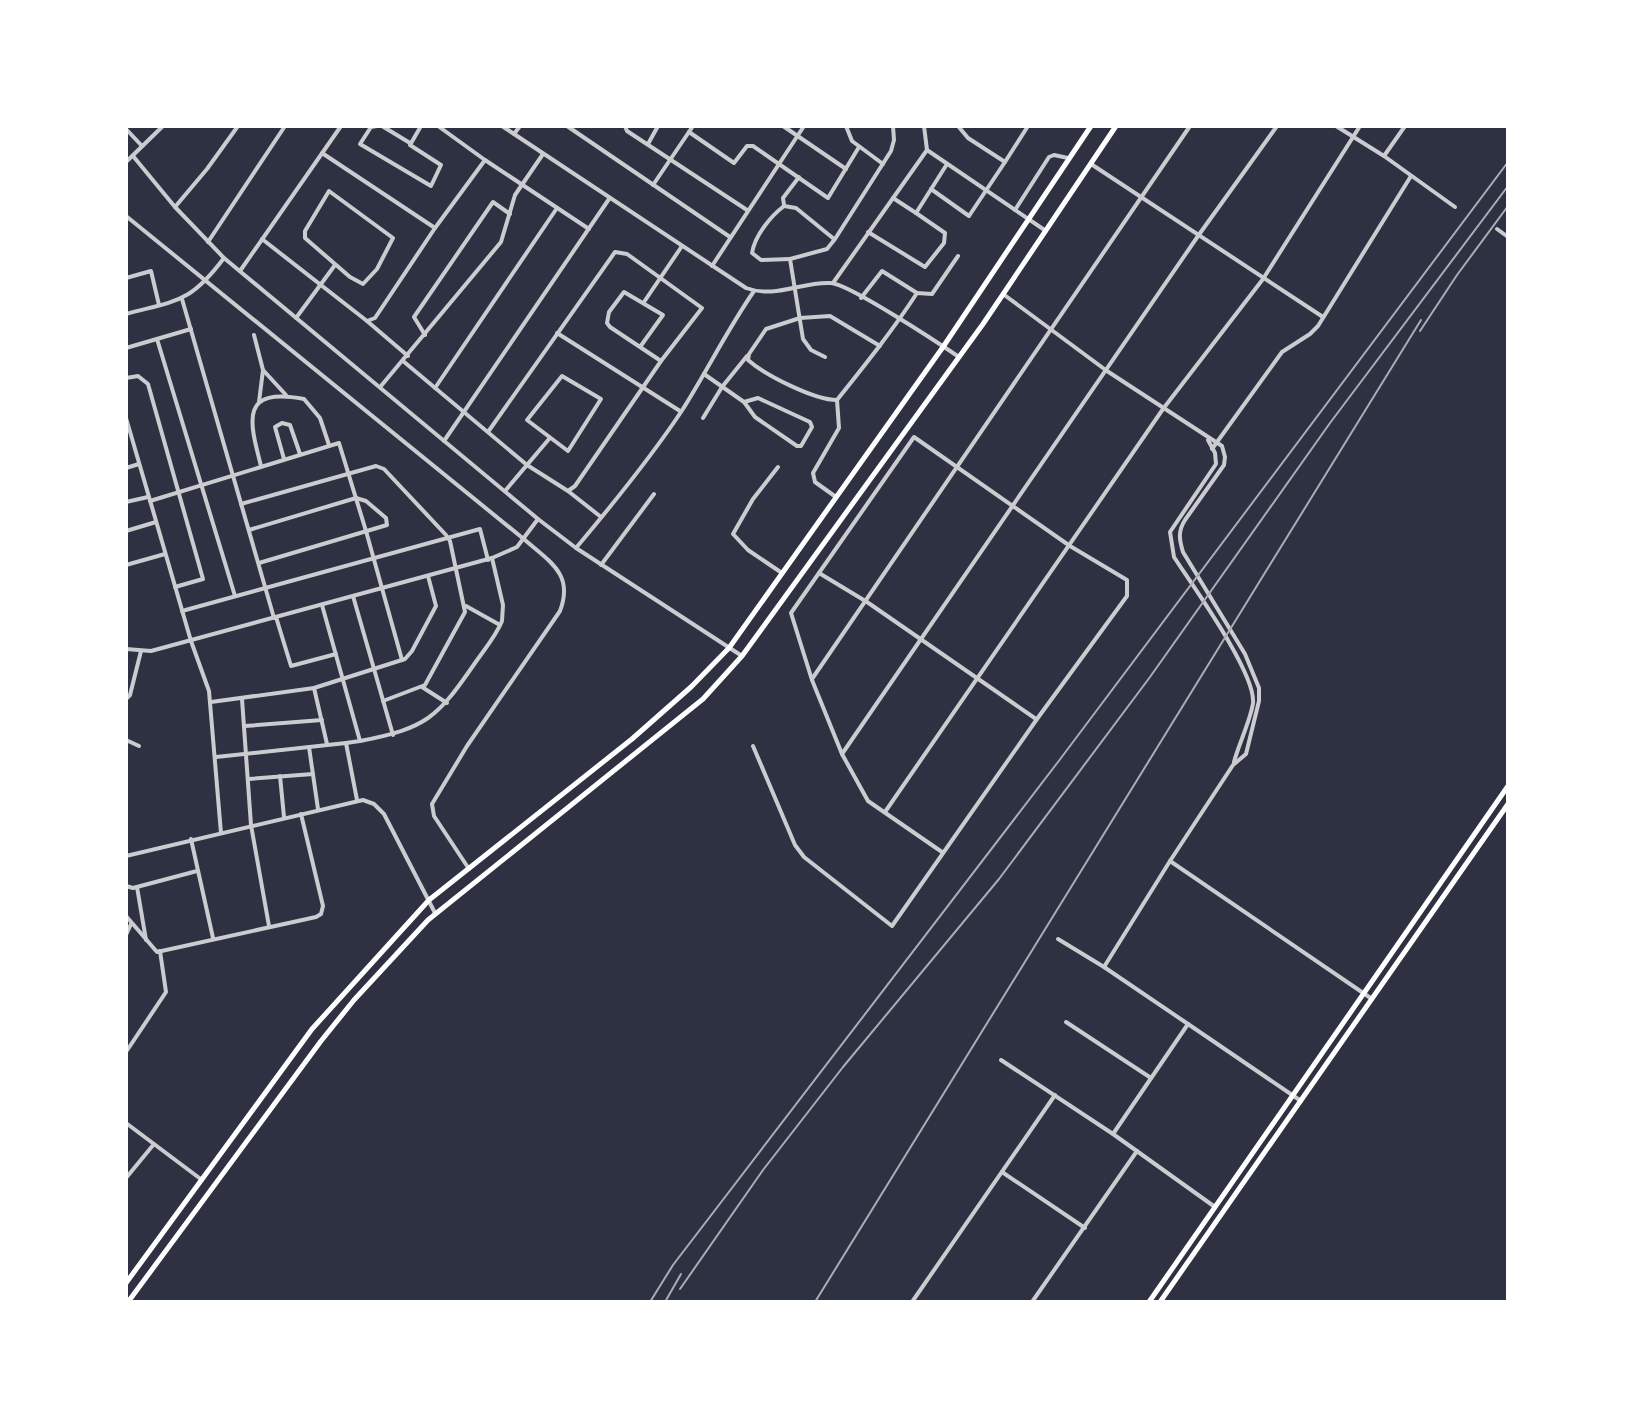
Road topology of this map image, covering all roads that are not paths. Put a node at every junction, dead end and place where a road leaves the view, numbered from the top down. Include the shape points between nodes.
1 (163, 126) edge
2 (238, 126) edge
3 (285, 126) edge
4 (341, 126) edge
5 (379, 126) edge
6 (421, 126) edge
7 (438, 126) edge
8 (502, 126) edge
9 (520, 126) edge
10 (567, 126) edge
11 (658, 126) edge
12 (693, 126) edge
13 (783, 126) edge
14 (804, 126) edge
15 (846, 126) edge
16 (893, 126) edge
17 (924, 126) edge
18 (958, 126) edge
19 (1028, 126) edge
20 (1091, 126) edge
21 (1116, 126) edge
22 (1190, 126) edge
23 (1277, 126) edge
24 (1336, 126) edge
25 (1360, 126) edge
26 (1405, 126) edge
27 (624, 127) edge
28 (126, 129) edge
29 (689, 132) junction
30 (514, 134) junction
31 (797, 136) junction
32 (1353, 137) junction
33 (410, 143) junction
34 (648, 144) junction
35 (142, 146) junction
36 (859, 147) junction
37 (927, 150) junction
38 (322, 153) junction
39 (543, 154) junction
40 (133, 156) junction
41 (1384, 156) junction
42 (1068, 158) junction
43 (671, 159) junction
44 (485, 160) junction
45 (126, 162) edge
46 (779, 162) junction
47 (1005, 162) junction
48 (883, 164) junction
49 (947, 164) junction
50 (1091, 164) junction
51 (846, 169) junction
52 (1411, 176) junction
53 (799, 177) junction
54 (524, 184) junction
55 (653, 185) junction
56 (931, 189) junction
57 (986, 191) junction
58 (1142, 197) junction
59 (893, 198) junction
60 (609, 199) junction
61 (784, 206) junction
62 (175, 207) junction
63 (557, 207) junction
64 (1455, 207) dead end
65 (747, 210) junction
66 (1015, 210) junction
67 (916, 213) junction
68 (510, 214) junction
69 (126, 216) edge
70 (1027, 218) junction
71 (435, 228) junction
72 (589, 229) junction
73 (1497, 229) dead end
74 (1046, 231) junction
75 (868, 232) junction
76 (1198, 236) junction
77 (730, 237) junction
78 (1508, 237) edge
79 (262, 239) junction
80 (835, 239) junction
81 (208, 242) junction
82 (682, 246) junction
83 (958, 256) dead end
84 (224, 258) junction
85 (790, 259) junction
86 (335, 264) junction
87 (712, 266) junction
88 (240, 271) junction
89 (661, 277) junction
90 (126, 278) edge
91 (1263, 279) junction
92 (207, 280) junction
93 (833, 283) junction
94 (319, 286) junction
95 (793, 289) junction
96 (754, 291) junction
97 (917, 293) junction
98 (1003, 294) junction
99 (861, 298) junction
100 (182, 299) junction
101 (644, 302) junction
102 (159, 305) junction
103 (126, 314) edge
104 (1323, 317) junction
105 (296, 318) junction
106 (800, 318) junction
107 (900, 319) junction
108 (367, 321) junction
109 (191, 329) junction
110 (1052, 330) junction
111 (557, 333) junction
112 (254, 335) dead end
113 (425, 335) junction
114 (157, 339) junction
115 (880, 346) junction
116 (640, 347) junction
117 (943, 347) junction
118 (126, 348) edge
119 (749, 354) junction
120 (408, 356) junction
121 (825, 357) dead end
122 (959, 357) junction
123 (403, 361) junction
124 (661, 361) junction
125 (263, 370) junction
126 (1107, 371) junction
127 (704, 374) junction
128 (126, 378) edge
129 (381, 387) junction
130 (722, 387) junction
131 (435, 388) junction
132 (642, 388) junction
133 (286, 396) junction
134 (837, 400) junction
135 (259, 402) junction
136 (744, 402) junction
137 (1163, 409) junction
138 (464, 411) junction
139 (681, 411) junction
140 (126, 418) edge
141 (703, 418) dead end
142 (905, 431) junction
143 (488, 432) junction
144 (129, 437) edge
145 (914, 437) junction
146 (1207, 438) junction
147 (549, 439) junction
148 (444, 441) junction
149 (1217, 442) junction
150 (329, 445) junction
151 (1212, 449) junction
152 (300, 454) junction
153 (284, 459) junction
154 (139, 464) junction
155 (527, 465) junction
156 (261, 466) junction
157 (778, 467) dead end
158 (126, 468) edge
159 (958, 469) junction
160 (349, 474) junction
161 (233, 475) junction
162 (202, 484) junction
163 (505, 491) junction
164 (568, 491) junction
165 (178, 492) junction
166 (654, 494) dead end
167 (836, 497) junction
168 (356, 498) junction
169 (149, 499) junction
170 (126, 502) edge
171 (241, 504) junction
172 (1014, 506) junction
173 (602, 517) junction
174 (538, 519) junction
175 (156, 522) junction
176 (249, 530) junction
177 (126, 531) edge
178 (366, 531) junction
179 (448, 537) junction
180 (525, 540) junction
181 (1070, 546) junction
182 (576, 548) junction
183 (165, 554) junction
184 (374, 557) junction
185 (490, 559) junction
186 (258, 563) junction
187 (126, 565) edge
188 (601, 565) junction
189 (455, 569) junction
190 (782, 573) junction
191 (819, 573) junction
192 (428, 576) junction
193 (175, 587) junction
194 (265, 587) junction
195 (383, 588) junction
196 (235, 596) junction
197 (353, 596) junction
198 (867, 602) junction
199 (322, 605) junction
200 (466, 606) junction
201 (182, 611) junction
202 (275, 618) junction
203 (500, 625) junction
204 (191, 641) junction
205 (921, 641) junction
206 (729, 648) junction
207 (126, 649) edge
208 (141, 651) junction
209 (337, 654) junction
210 (742, 656) junction
211 (402, 660) junction
212 (373, 669) junction
213 (344, 679) junction
214 (812, 680) junction
215 (977, 680) junction
216 (422, 687) junction
217 (314, 688) junction
218 (126, 699) edge
219 (242, 699) junction
220 (383, 701) junction
221 (211, 702) junction
222 (447, 703) junction
223 (1037, 719) junction
224 (322, 720) junction
225 (245, 726) junction
226 (393, 735) junction
227 (126, 740) edge
228 (360, 741) junction
229 (346, 743) junction
230 (327, 745) junction
231 (139, 746) dead end
232 (753, 746) dead end
233 (309, 747) junction
234 (247, 753) junction
235 (842, 754) junction
236 (216, 757) junction
237 (1233, 765) junction
238 (313, 774) junction
239 (280, 776) junction
240 (249, 779) junction
241 (1508, 786) edge
242 (357, 800) junction
243 (1508, 804) edge
244 (318, 809) junction
245 (885, 812) junction
246 (301, 814) junction
247 (284, 817) junction
248 (251, 825) junction
249 (221, 833) junction
250 (191, 839) junction
251 (942, 852) junction
252 (126, 856) edge
253 (1170, 861) junction
254 (469, 869) junction
255 (198, 870) junction
256 (126, 886) edge
257 (137, 887) junction
258 (429, 900) junction
259 (435, 914) junction
260 (126, 916) edge
261 (129, 925) edge
262 (269, 927) junction
263 (126, 935) edge
264 (213, 939) junction
265 (1058, 939) dead end
266 (147, 941) junction
267 (160, 951) junction
268 (1104, 967) junction
269 (1364, 994) junction
270 (1372, 999) junction
271 (1066, 1022) dead end
272 (1188, 1024) junction
273 (126, 1052) edge
274 (1001, 1060) dead end
275 (1151, 1078) junction
276 (1055, 1095) junction
277 (1293, 1096) junction
278 (1301, 1101) junction
279 (126, 1123) edge
280 (1113, 1134) junction
281 (154, 1144) junction
282 (1137, 1151) junction
283 (1002, 1172) junction
284 (126, 1178) edge
285 (202, 1180) junction
286 (1215, 1208) junction
287 (1085, 1228) junction
288 (126, 1283) edge
289 (128, 1302) edge
290 (912, 1302) edge
291 (1032, 1302) edge
292 (1149, 1302) edge
293 (1160, 1302) edge

1 - 35 street
2 - 62 street
3 - 81 street
4 - 38 street
5 - 33 street
5 - 33 street via 371,127 360,144 431,186 441,165
6 - 33 street
7 - 44 street
8 - 30 street
9 - 30 street
10 - 55 street
11 - 34 street
12 - 29 street
13 - 31 street
14 - 31 street
15 - 36 street
16 - 48 street via 893,145
17 - 37 street
18 - 47 street
19 - 47 street
20 - 42 main road
21 - 50 main road
22 - 58 street
23 - 76 street
24 - 32 street
25 - 32 street
26 - 41 street
27 - 34 street
28 - 35 street
29 - 43 street
29 - 46 street via 734,163 750,145
30 - 39 street
31 - 46 street
31 - 51 street
32 - 41 street
32 - 91 street
34 - 43 street
35 - 40 street
36 - 48 street
36 - 51 street
37 - 49 street
37 - 59 street
38 - 71 street
38 - 79 street
39 - 54 street
39 - 60 street
40 - 45 street
40 - 62 street
41 - 52 street
42 - 66 street via 1049,157
42 - 70 main road
43 - 55 street
43 - 65 street
44 - 54 street
44 - 71 street
46 - 53 street
46 - 65 street
47 - 57 street
48 - 80 street
49 - 56 street
49 - 57 street
50 - 58 street
50 - 74 main road
51 - 53 street via 828,198
52 - 64 street
52 - 104 street
53 - 61 street via 783,198
54 - 63 street
54 - 68 street
55 - 77 street
56 - 57 street via 969,216
56 - 67 street
57 - 66 street
58 - 76 street
58 - 110 street
59 - 67 street
59 - 75 street
60 - 72 street
60 - 82 street
61 - 80 street via 796,208
61 - 85 street via 752,253 761,260
62 - 81 street
63 - 72 street
63 - 131 street
65 - 77 street
66 - 70 street
67 - 75 street via 945,233 944,243 925,267
68 - 113 street via 501,242
68 - 113 street via 493,202 414,317
69 - 92 street
70 - 74 street
70 - 117 main road
71 - 108 street via 375,318
72 - 138 street
73 - 78 street
74 - 98 main road
75 - 93 street
76 - 91 street
76 - 126 street
77 - 87 street
79 - 88 street
79 - 94 street
80 - 85 street via 827,249
81 - 84 street
82 - 87 street
82 - 89 street
83 - 97 street via 932,294
84 - 88 street
84 - 92 street
85 - 95 street
86 - 86 street via 367,283 393,238 329,191 304,234
86 - 94 street
87 - 96 street
88 - 105 street
89 - 101 street
89 - 111 street via 615,252
89 - 124 street via 702,308
90 - 102 street via 151,271
91 - 104 street
91 - 137 street
92 - 100 street
92 - 180 street
93 - 95 street
93 - 99 street
94 - 105 street
94 - 108 street
95 - 96 street
95 - 106 street
96 - 127 street
97 - 99 street via 882,271
97 - 107 street
98 - 110 street
98 - 122 main road
99 - 107 street
100 - 102 street
100 - 109 street
101 - 116 street via 663,315
101 - 116 street via 624,292 606,320
102 - 103 street
104 - 149 street via 1310,334 1282,352
105 - 129 street
106 - 115 street via 830,316
106 - 119 street via 768,327
106 - 121 street via 806,345
107 - 115 street
107 - 117 street
108 - 120 street
109 - 114 street
109 - 161 street
110 - 126 street
110 - 159 street
111 - 132 street
111 - 143 street
112 - 125 street
113 - 120 street
114 - 118 street
114 - 162 street
115 - 134 street
116 - 124 street
117 - 122 street
117 - 167 main road
119 - 130 street
119 - 134 street via 749,362 788,383
120 - 123 street
122 - 142 main road
123 - 129 street
123 - 131 street
124 - 132 street
125 - 133 street
125 - 135 street
126 - 137 street
126 - 172 street
127 - 130 street
127 - 139 street
128 - 165 street via 138,376 148,384
129 - 148 street
130 - 136 street
130 - 141 street
131 - 138 street
132 - 139 street
132 - 164 street
133 - 135 street
133 - 150 street via 304,399 314,408
134 - 167 street via 839,428 813,473 815,482
135 - 156 street via 251,430
136 - 136 street via 755,417 797,446 812,427 758,398
137 - 146 street
137 - 181 street
138 - 143 street
138 - 148 street
139 - 173 street
140 - 144 street
142 - 145 street
142 - 210 main road
143 - 155 street
144 - 154 street
145 - 159 street
145 - 191 street
146 - 149 street
146 - 151 street
147 - 147 street via 527,420 562,376 601,399 568,451
147 - 155 street
148 - 163 street
149 - 151 street
149 - 237 street via 1224,465 1180,528 1183,552 1255,675 1259,701 1246,754
150 - 152 street
150 - 160 street via 340,444
151 - 237 street via 1216,464 1170,532 1174,557 1248,679 1253,703
152 - 153 street
152 - 153 street via 290,425 277,425
153 - 156 street
154 - 158 street
154 - 169 street
155 - 163 street
155 - 164 street
156 - 161 street
157 - 190 street via 733,534
159 - 172 street
159 - 198 street
160 - 168 street
160 - 171 street
160 - 179 street via 376,466 384,469
161 - 162 street
161 - 171 street
162 - 165 street
162 - 196 street
163 - 174 street
164 - 173 street
165 - 169 street
165 - 193 street via 203,579
166 - 188 street
167 - 190 main road
168 - 176 street
168 - 178 street
168 - 178 street via 386,518 387,525
169 - 170 street
169 - 175 street
171 - 176 street
172 - 181 street
172 - 205 street
173 - 182 street
174 - 180 street
174 - 182 street
175 - 177 street
175 - 183 street
176 - 186 street
178 - 184 street
178 - 186 street
179 - 184 street
179 - 185 street via 480,529
179 - 189 street
180 - 185 street
180 - 254 street via 557,569 566,594 560,611 432,804 434,816
181 - 215 street
181 - 223 street via 1127,580 1127,596
182 - 188 street
183 - 187 street
183 - 193 street
184 - 194 street
184 - 195 street
185 - 189 street
185 - 203 street via 503,605
186 - 194 street
188 - 206 street
189 - 192 street
189 - 200 street
190 - 206 main road
191 - 198 street
191 - 214 street via 791,613
192 - 195 street
192 - 211 street via 436,606
193 - 201 street
194 - 196 street
194 - 202 street
195 - 197 street
195 - 211 street
196 - 201 street
197 - 199 street
197 - 212 street
198 - 205 street
198 - 214 street
199 - 202 street
199 - 209 street
200 - 203 street
200 - 216 street
201 - 204 street
202 - 204 street
202 - 209 street via 291,666
203 - 222 street
204 - 208 street
204 - 221 street
205 - 215 street
205 - 235 street
206 - 210 street
206 - 254 main road via 632,739
207 - 208 street
208 - 218 street
209 - 213 street
210 - 259 main road via 703,699
211 - 212 street
212 - 213 street
212 - 220 street
213 - 217 street
213 - 228 street
214 - 235 street
215 - 223 street
215 - 245 street
216 - 220 street
216 - 222 street
217 - 219 street
217 - 224 street
219 - 221 street
219 - 225 street
220 - 226 street
221 - 236 street
222 - 226 street via 423,722
223 - 251 street
224 - 225 street
224 - 230 street
225 - 234 street
226 - 228 street
227 - 231 street
228 - 229 street
229 - 230 street
229 - 242 street
230 - 233 street
232 - 251 street via 804,857 892,926
233 - 234 street
233 - 238 street
234 - 236 street
234 - 240 street
235 - 245 street via 868,801
236 - 249 street
237 - 253 street
238 - 239 street
238 - 244 street
239 - 240 street
239 - 247 street
240 - 248 street
241 - 269 main road
242 - 244 street
242 - 258 street via 374,804 384,814
243 - 270 main road
244 - 246 street
245 - 251 street
246 - 247 street
246 - 262 street via 323,910 316,917
247 - 248 street
248 - 249 street
248 - 262 street
249 - 250 street
250 - 252 street
250 - 255 street
253 - 268 street
253 - 269 street
254 - 258 main road
255 - 257 street
255 - 264 street
256 - 257 street
257 - 266 street
258 - 259 street
258 - 285 main road via 312,1029
259 - 289 main road via 354,1000
260 - 261 street
261 - 263 street
261 - 266 street
262 - 264 street
264 - 267 street
265 - 268 street
266 - 267 street
267 - 273 street via 166,992
268 - 272 street
269 - 270 street
269 - 277 main road
270 - 278 main road
271 - 275 street
272 - 275 street
272 - 277 street
274 - 276 street
275 - 280 street
276 - 280 street
276 - 283 street
277 - 278 street
277 - 286 main road
278 - 293 main road
279 - 281 street
280 - 282 street
281 - 284 street
281 - 285 street
282 - 286 street
282 - 287 street
283 - 287 street
283 - 290 street
285 - 288 main road
286 - 292 main road
287 - 291 street

